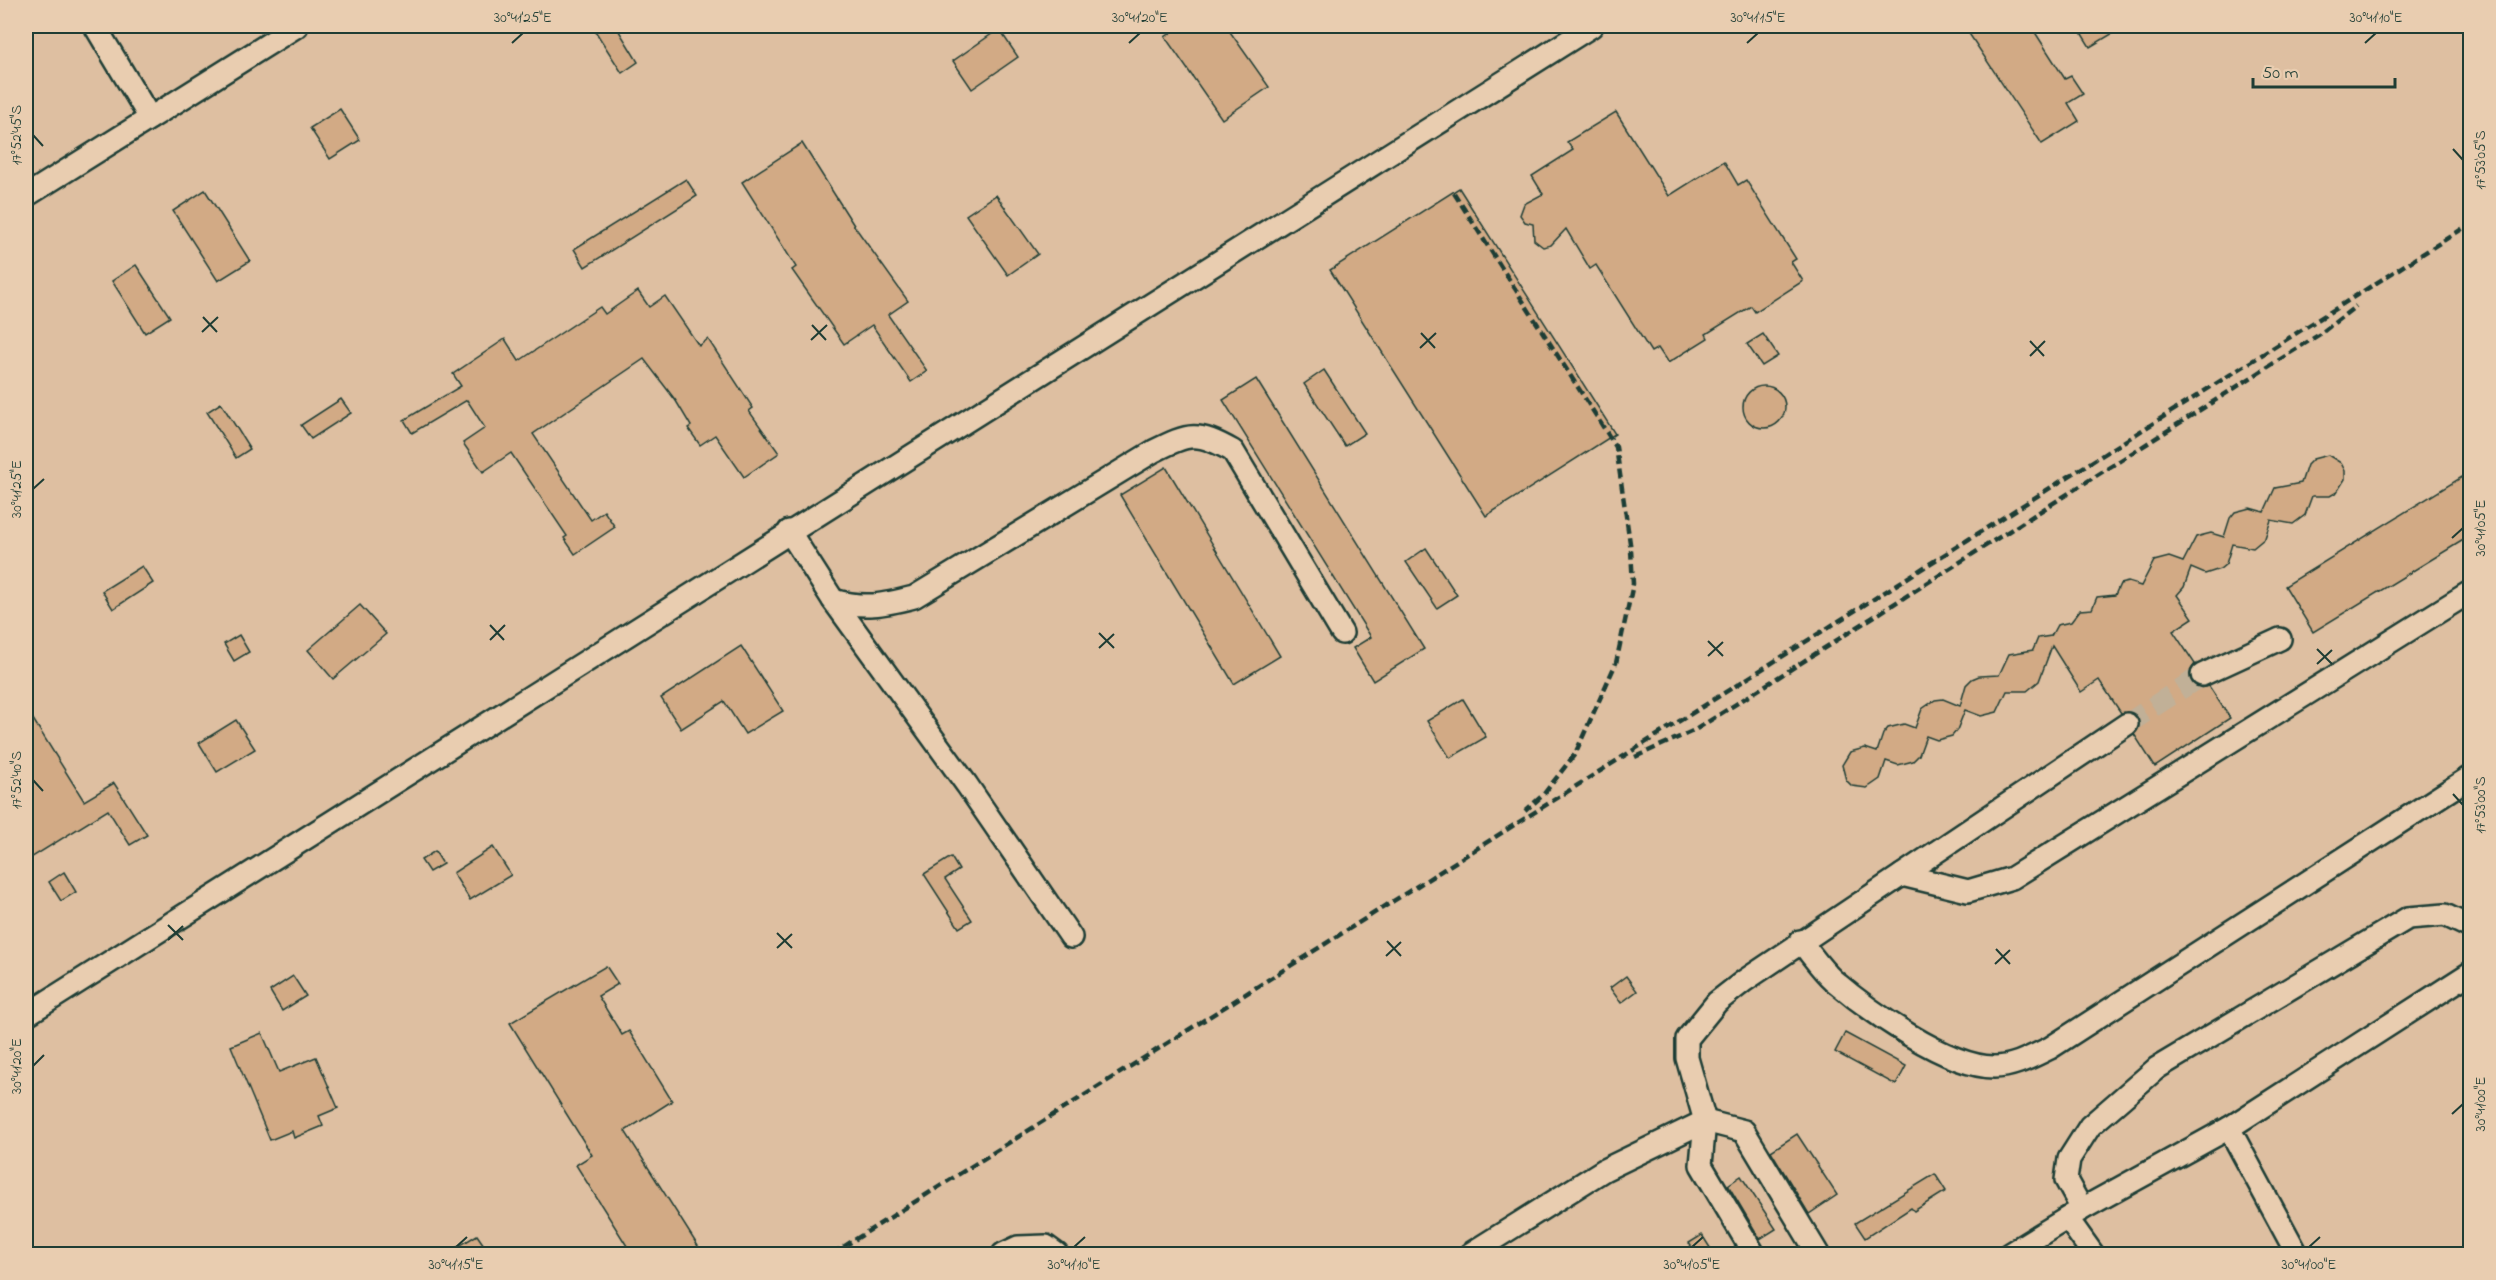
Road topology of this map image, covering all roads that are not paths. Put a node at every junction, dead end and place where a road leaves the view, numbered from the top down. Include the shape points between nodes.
1 (95, 26) edge
2 (297, 26) edge
3 (1592, 26) edge
4 (150, 118) junction
5 (26, 196) edge
6 (789, 531) junction
7 (2470, 592) edge
8 (833, 600) junction
9 (1342, 633) dead end
10 (2280, 639) dead end
11 (2202, 675) tunnel mouth
12 (2127, 724) tunnel mouth
13 (2470, 777) edge
14 (1902, 875) junction
15 (2470, 927) edge
16 (1071, 938) dead end
17 (1800, 941) junction
18 (2470, 974) edge
19 (26, 1015) edge
20 (1705, 1121) junction
21 (2229, 1128) junction
22 (2075, 1214) junction
23 (1003, 1254) edge
24 (1057, 1254) edge
25 (1470, 1254) edge
26 (1754, 1254) edge
27 (1818, 1254) edge
28 (2009, 1254) edge
29 (2093, 1254) edge
30 (2297, 1254) edge

1 - 4 street
2 - 4 street
3 - 6 street
4 - 5 street
6 - 8 street
6 - 19 street
7 - 14 street via 2012,878 1968,891
8 - 9 street via 857,607 914,597 1184,436 1211,439 1233,451
8 - 16 street via 968,785
10 - 11 street
12 - 14 street
13 - 17 street via 2050,1048 2023,1061 1994,1067 1942,1052 1898,1028 1832,979
14 - 17 street
15 - 22 street via 2445,915 2408,918 2157,1068 2090,1125 2069,1159 2066,1180
17 - 20 street via 1717,1002 1687,1039 1686,1058
18 - 21 street
20 - 25 street via 1604,1170
20 - 26 street via 1701,1165
20 - 27 street via 1744,1131
21 - 22 street
21 - 30 street
22 - 28 street
22 - 29 street
23 - 24 street via 1018,1247 1046,1246

